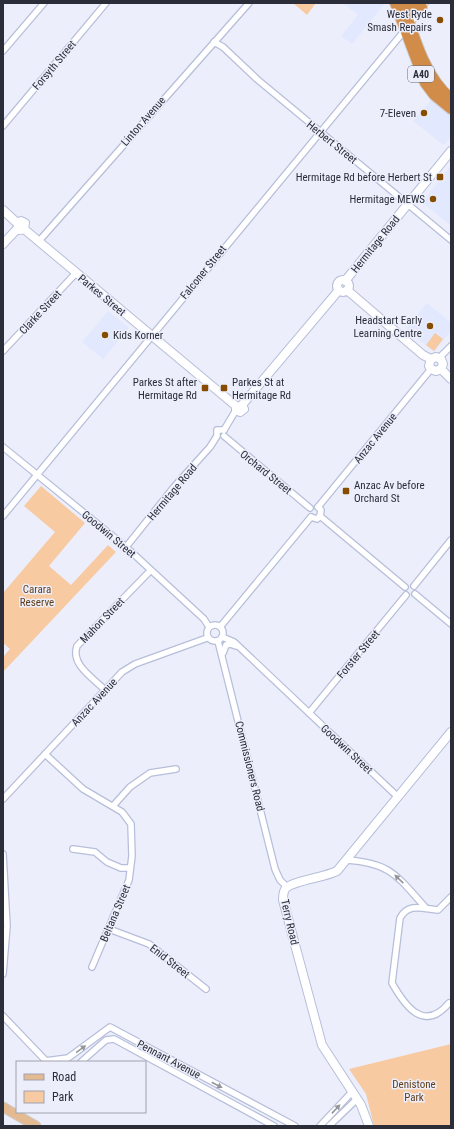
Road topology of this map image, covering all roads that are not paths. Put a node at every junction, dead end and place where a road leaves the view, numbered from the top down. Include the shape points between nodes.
1 (44, 3) edge
2 (106, 3) edge
3 (249, 3) edge
4 (395, 3) edge
5 (403, 3) edge
6 (408, 3) edge
7 (424, 5) edge
8 (407, 27) junction
9 (214, 42) junction
10 (3, 50) edge
11 (451, 98) edge
12 (451, 109) edge
13 (3, 126) edge
14 (319, 131) junction
15 (451, 151) edge
16 (408, 204) junction
17 (3, 210) edge
18 (20, 227) junction
19 (451, 240) edge
20 (39, 241) junction
21 (3, 244) edge
22 (76, 274) junction
23 (343, 290) junction
24 (152, 336) junction
25 (451, 346) edge
26 (3, 351) edge
27 (435, 359) junction
28 (441, 369) junction
29 (432, 370) junction
30 (451, 379) edge
31 (238, 407) junction
32 (221, 434) junction
33 (3, 447) edge
34 (36, 475) junction
35 (318, 507) junction
36 (310, 508) junction
37 (3, 516) edge
38 (320, 516) junction
39 (311, 517) junction
40 (451, 540) edge
41 (126, 547) junction
42 (150, 571) junction
43 (414, 586) junction
44 (406, 587) junction
45 (415, 594) junction
46 (406, 596) junction
47 (451, 624) edge
48 (220, 626) junction
49 (209, 627) junction
50 (207, 638) junction
51 (220, 639) junction
52 (243, 652) junction
53 (222, 654) junction
54 (105, 690) junction
55 (309, 714) junction
56 (451, 732) edge
57 (45, 754) junction
58 (176, 769) dead end
59 (398, 797) junction
60 (3, 799) edge
61 (114, 806) junction
62 (72, 849) dead end
63 (3, 854) edge
64 (347, 860) junction
65 (130, 868) junction
66 (287, 887) junction
67 (451, 897) edge
68 (425, 907) junction
69 (108, 929) junction
70 (92, 967) dead end
71 (3, 974) edge
72 (206, 989) dead end
73 (449, 1003) dead end
74 (3, 1016) edge
75 (46, 1061) edge
76 (83, 1061) edge
77 (355, 1095) junction
78 (3, 1107) edge
79 (36, 1126) edge
80 (274, 1126) edge
81 (295, 1126) edge
82 (320, 1126) edge
83 (329, 1126) edge
84 (369, 1126) edge

1 - 10 street
2 - 13 street, Forsyth Street
3 - 9 street, Linton Avenue
4 - 8 highway, A40
5 - 8 highway, A40
6 - 7 highway via 413,8
7 - 8 street, Falconer Street
8 - 11 highway, A40 via 431,75
8 - 12 highway, A40 via 425,83 434,95
8 - 14 street, Falconer Street
9 - 14 street, Herbert Street via 222,46
9 - 20 street, Linton Avenue
14 - 16 street, Herbert Street
14 - 24 street, Falconer Street
15 - 16 street, Hermitage Road
16 - 19 street, Herbert Street
16 - 23 street, Hermitage Road via 345,281 338,283
17 - 18 street, Parkes Street
18 - 20 street, Parkes Street
18 - 21 street
20 - 22 street, Parkes Street
22 - 24 street, Parkes Street
22 - 26 street, Clarke Street
23 - 27 street via 422,355
23 - 31 street, Hermitage Road
24 - 31 street, Parkes Street
24 - 34 street, Falconer Street
25 - 27 street
27 - 28 street via 443,364
27 - 29 street via 429,366
28 - 29 street
28 - 30 street
29 - 35 street, Anzac Avenue
31 - 32 street, Hermitage Road
32 - 36 street, Orchard Street
32 - 41 street, Hermitage Road
33 - 34 street, Goodwin Street
34 - 37 street, Falconer Street
34 - 41 street, Goodwin Street
35 - 36 street
35 - 38 street via 321,510
36 - 39 street via 308,512
38 - 39 street
38 - 44 street
39 - 48 street
40 - 43 street
41 - 42 street, Goodwin Street
42 - 49 street, Goodwin Street via 204,619
42 - 54 street, Mahon Street via 74,652 76,662
43 - 44 street via 410,584
43 - 45 street
44 - 46 street
45 - 46 street via 411,597
45 - 47 street
46 - 55 street, Forster Street
48 - 49 street
48 - 51 street via 223,631
49 - 50 street via 206,632
50 - 51 street via 212,642
50 - 54 street, Anzac Avenue via 128,667
51 - 52 street, Goodwin Street via 234,642
51 - 53 street, Commissioners Road
52 - 53 street, Goodwin Street via 230,644 224,647
52 - 55 street, Goodwin Street
53 - 66 street, Commissioners Road via 275,869
54 - 57 street, Anzac Avenue
55 - 59 street, Goodwin Street
56 - 59 street, Terry Road
57 - 60 street, Anzac Avenue
57 - 61 street, Beltana Street via 83,789
58 - 61 street via 150,773 130,787
59 - 64 street, Terry Road
61 - 65 street, Beltana Street via 131,824
62 - 65 street via 95,852 107,862 121,868
63 - 71 street via 8,926
64 - 66 street, Terry Road via 337,871 329,875
68 -> 64 street via 398,876 380,865
65 - 69 street, Beltana Street via 129,880
66 - 77 street, Terry Road via 283,900 322,1045
67 - 68 street via 438,910
68 - 73 street via 412,908 403,912 400,918 392,983 408,1008 419,1015 432,1015 443,1010
69 - 70 street, Beltana Street
69 - 72 street, Enid Street via 149,944
74 - 75 street, Pennant Avenue
75 -> 81 street, Pennant Avenue via 68,1058 110,1027
76 - 80 street, Pennant Avenue via 106,1040 114,1039
82 -> 77 street
77 - 83 street
77 - 84 street, Terry Road
78 - 79 main road

